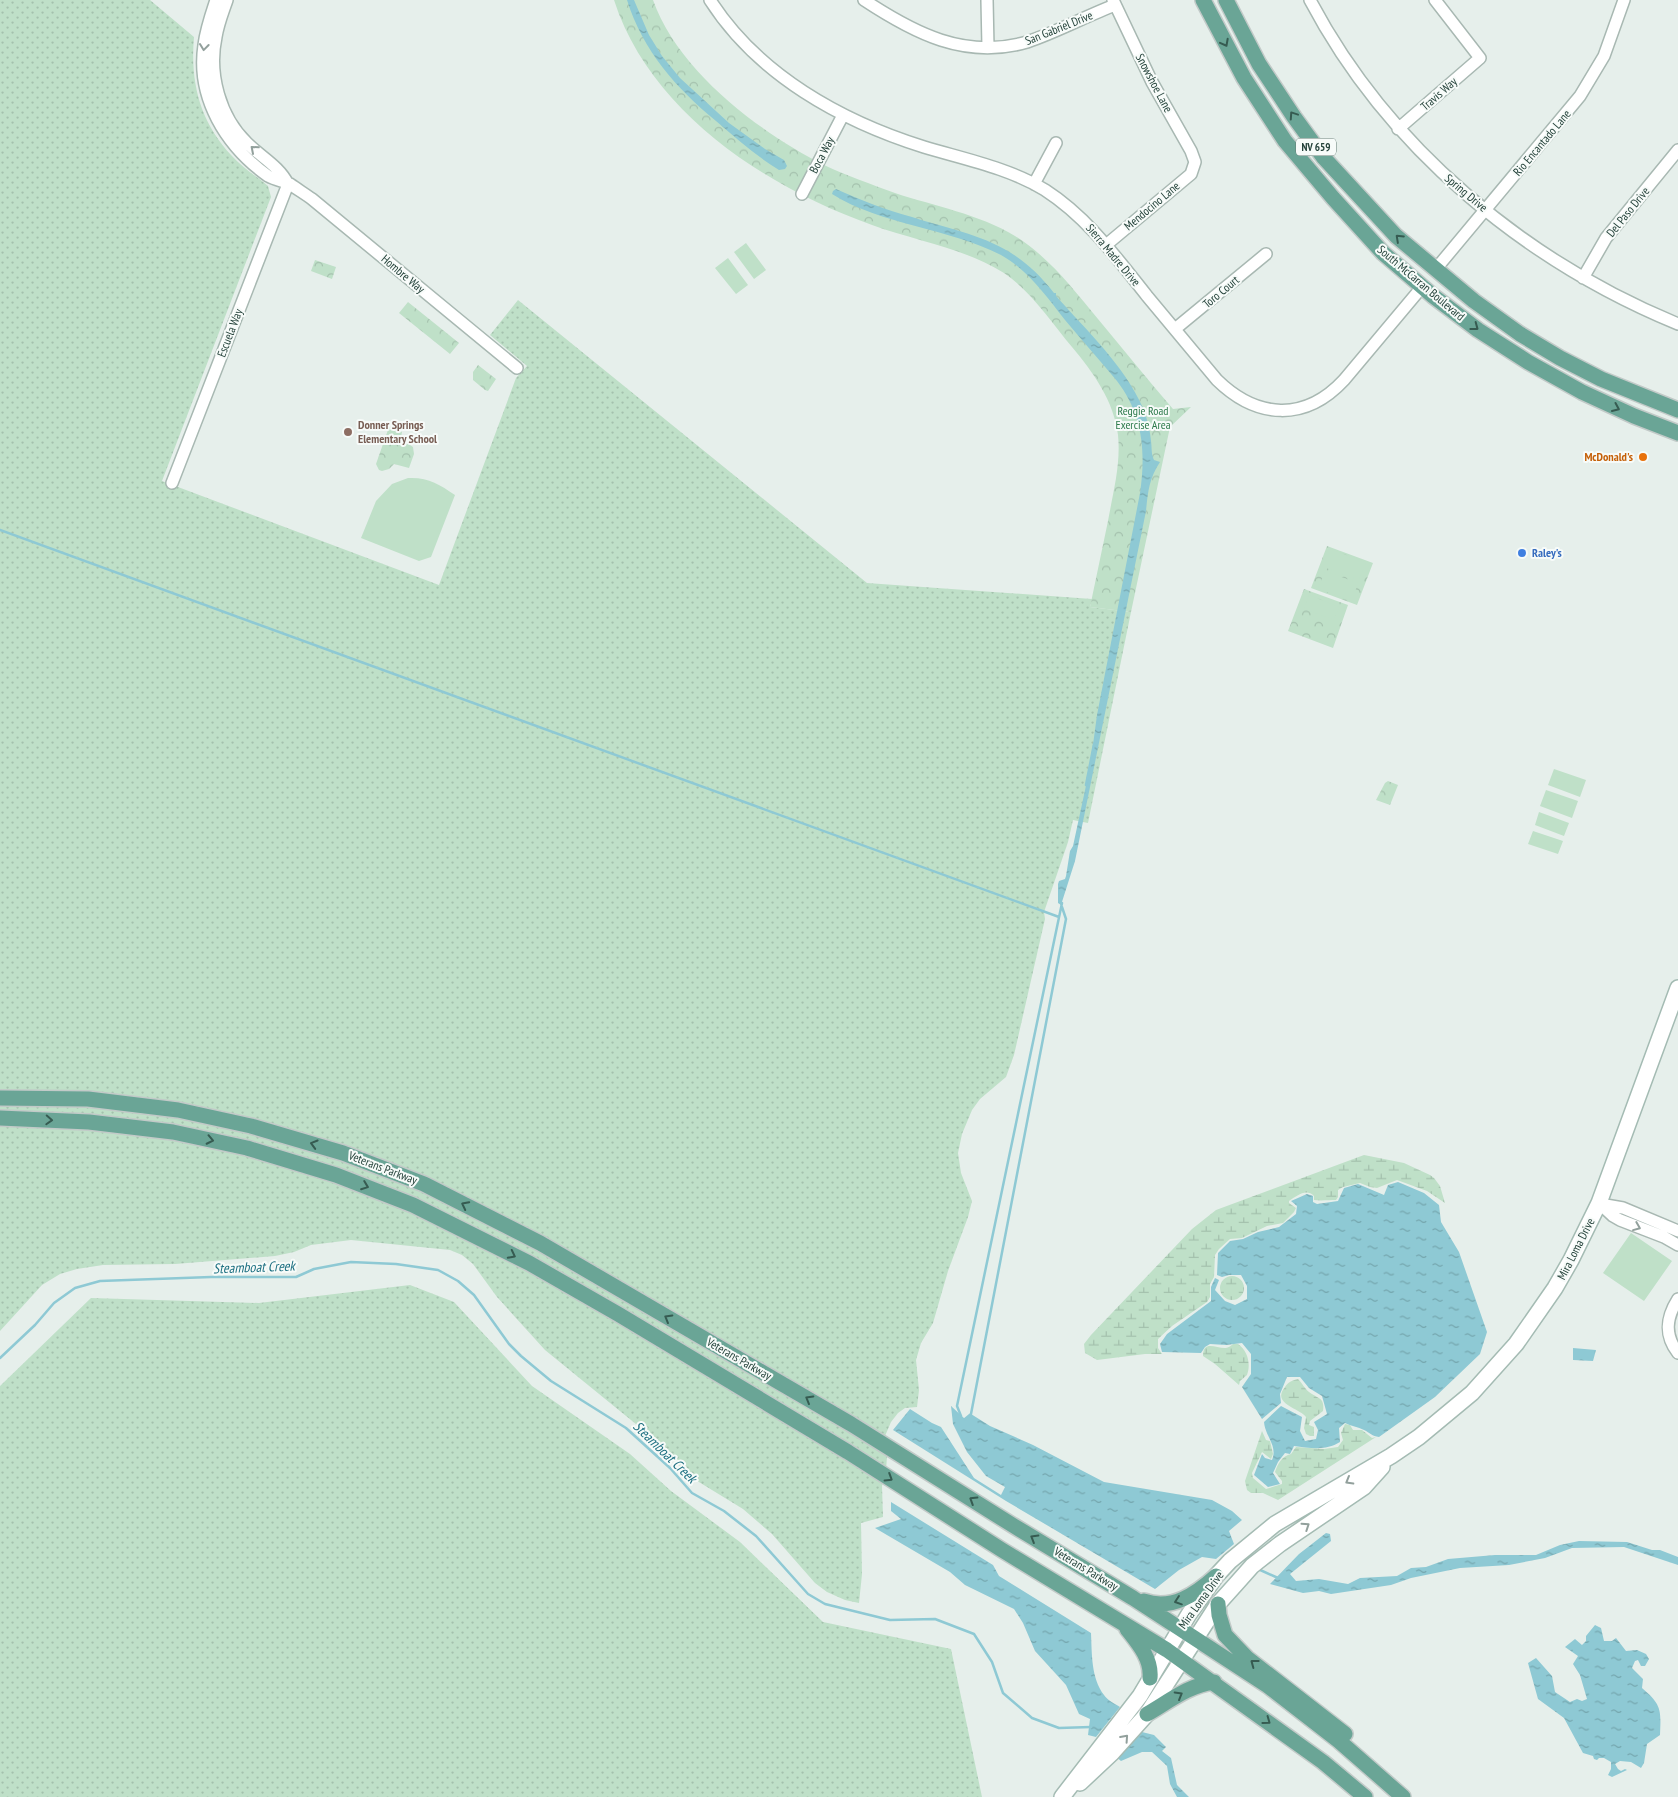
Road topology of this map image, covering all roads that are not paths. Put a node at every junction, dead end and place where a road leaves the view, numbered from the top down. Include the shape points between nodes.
1 (216, 0) edge
2 (227, 0) edge
3 (864, 0) edge
4 (987, 0) edge
5 (1203, 0) edge
6 (1226, 0) edge
7 (1310, 0) edge
8 (1435, 0) edge
9 (1624, 0) edge
10 (713, 1) edge
11 (1114, 3) edge
12 (988, 47) junction
13 (843, 115) junction
14 (1398, 129) junction
15 (1056, 144) dead end
16 (1678, 150) edge
17 (1195, 164) joint
18 (1316, 178) junction
19 (288, 184) junction
20 (1034, 184) junction
21 (802, 194) dead end
22 (1487, 210) junction
23 (1106, 245) junction
24 (1266, 254) dead end
25 (1435, 270) junction
26 (1583, 278) junction
27 (1422, 287) junction
28 (1678, 324) edge
29 (1175, 330) junction
30 (1553, 354) junction
31 (517, 368) dead end
32 (1678, 410) edge
33 (1678, 433) edge
34 (172, 483) dead end
35 (1678, 988) edge
36 (0, 1098) edge
37 (0, 1118) edge
38 (1599, 1204) junction
39 (1678, 1231) edge
40 (1678, 1245) edge
41 (1678, 1299) edge
42 (1678, 1353) edge
43 (1391, 1456) junction
44 (1216, 1576) junction
45 (1134, 1598) junction
46 (1218, 1604) junction
47 (1121, 1622) junction
48 (1180, 1628) junction
49 (1196, 1639) junction
50 (1167, 1650) junction
51 (1182, 1660) junction
52 (1150, 1678) junction
53 (1214, 1682) junction
54 (1138, 1716) junction
55 (1107, 1748) junction
56 (1062, 1797) edge
57 (1066, 1797) edge
58 (1365, 1797) edge
59 (1403, 1797) edge
60 (1410, 1797) edge

1 -> 19 street, Hombre Way via 202,59 210,103 225,134 245,156 269,176
19 -> 2 street, Hombre Way via 283,174 244,140 222,105 214,78 213,53
3 - 12 street, San Gabriel Drive via 919,33 955,44
4 - 12 street
5 -> 18 main road, South McCarran Boulevard / NV 659 via 1244,78 1285,141
25 -> 6 main road, South McCarran Boulevard / NV 659 via 1396,236 1324,158 1259,64
7 - 14 street, Spring Drive via 1360,81
8 - 14 street, Travis Way via 1480,58
9 - 22 street, Rio Encantado Lane via 1593,77 1570,110
10 - 13 street, Sierra Madre Drive via 731,29 772,68
11 - 12 street, San Gabriel Drive via 1026,42
11 - 17 street, Snowshoe Lane via 1152,82 1192,150
13 - 20 street, Sierra Madre Drive via 896,137
13 - 21 street, Boca Way
14 - 22 street, Spring Drive
15 - 20 street
16 - 26 street, Del Paso Drive via 1606,238
17 - 23 street, Mendocino Lane via 1191,174
18 - 25 main road via 1329,181 1402,258 1424,271
18 - 27 main road, South McCarran Boulevard / NV 659 via 1383,253
19 - 31 street, Hombre Way via 312,199
19 - 34 street, Escuela Way
20 - 23 street, Sierra Madre Drive via 1077,214
22 - 25 street, Rio Encantado Lane
22 - 26 street, Spring Drive
23 - 29 street, Sierra Madre Drive
24 - 29 street, Toro Court
25 - 30 main road, South McCarran Boulevard / NV 659 via 1474,302
26 - 28 street, Spring Drive
27 - 29 street, Sierra Madre Drive via 1333,391 1321,400 1293,410 1264,408 1239,398 1217,380
27 - 30 main road via 1442,289 1542,354
27 -> 33 main road, South McCarran Boulevard / NV 659 via 1483,334 1545,371 1582,392
30 - 32 main road, South McCarran Boulevard / NV 659 via 1601,379
35 - 38 main road, Mira Loma Drive
45 -> 36 main road, Veterans Parkway via 851,1424 540,1243 424,1184 343,1153 251,1126 178,1110 88,1099
37 -> 47 main road, Veterans Parkway via 90,1122 173,1132 247,1148 336,1175 413,1204 529,1263 848,1452
38 - 39 street via 1623,1208
38 -> 40 street via 1620,1220
38 - 43 main road, Mira Loma Drive via 1572,1260 1516,1344 1452,1410
41 - 42 street via 1668,1321 1668,1333
43 -> 44 main road, Mira Loma Drive via 1282,1520 1247,1546
46 -> 43 main road, Mira Loma Drive via 1267,1554 1364,1487
44 -> 45 main road via 1199,1591 1165,1605
44 - 48 main road, Mira Loma Drive
45 - 48 main road, Veterans Parkway
46 - 49 main road, Mira Loma Drive
60 -> 46 main road via 1402,1783 1381,1764 1247,1658 1225,1635
47 - 50 main road, Veterans Parkway
47 - 52 main road via 1138,1643 1150,1666
48 - 49 main road, Veterans Parkway
48 - 50 main road, Mira Loma Drive
49 - 51 main road, Mira Loma Drive
49 - 59 main road, Veterans Parkway via 1268,1686
50 - 51 main road, Veterans Parkway
50 - 52 main road, Mira Loma Drive
51 - 53 main road, Veterans Parkway
51 - 54 main road, Mira Loma Drive
52 - 54 main road, Mira Loma Drive
54 -> 53 main road via 1192,1688
53 -> 58 main road, Veterans Parkway
54 - 55 main road, Mira Loma Drive
55 - 56 main road, Mira Loma Drive
55 - 57 main road, Mira Loma Drive

